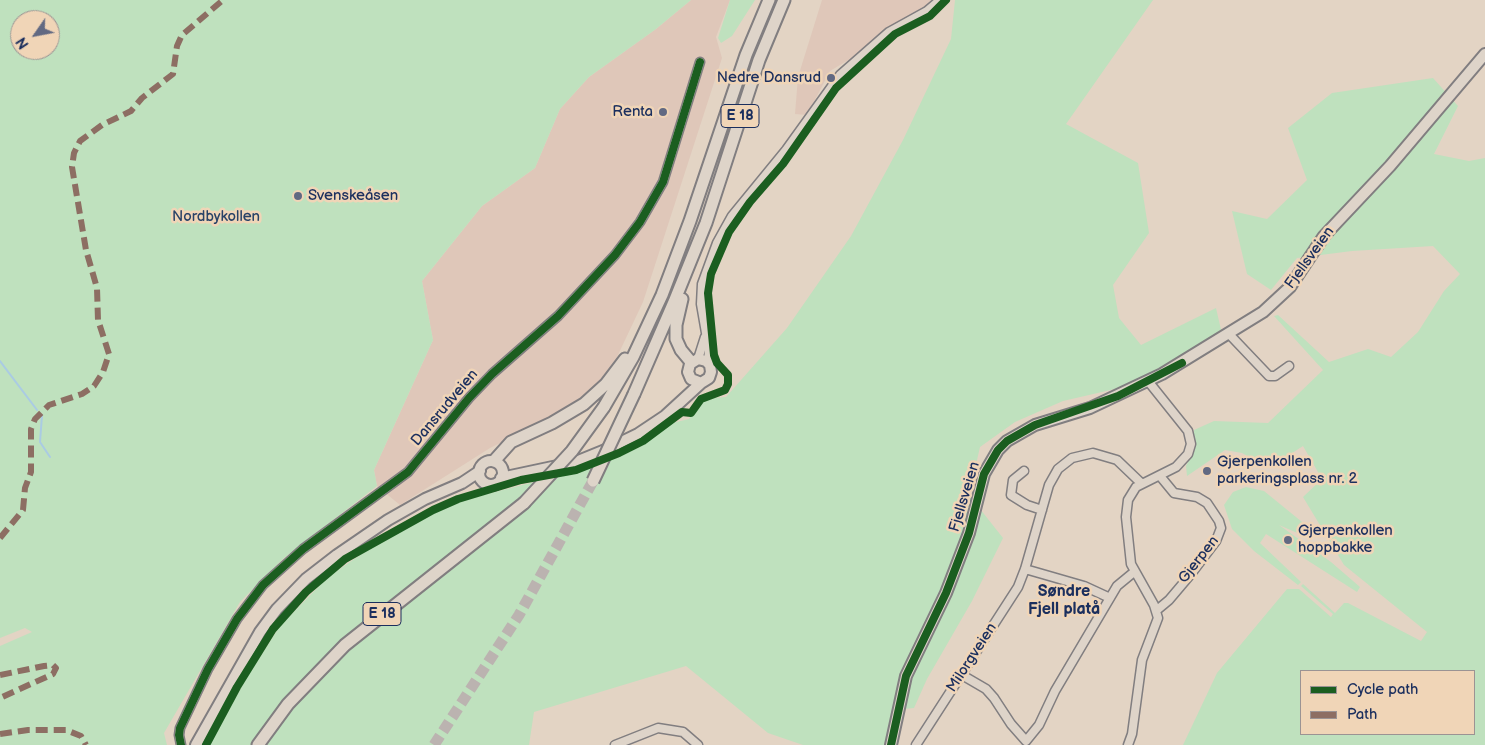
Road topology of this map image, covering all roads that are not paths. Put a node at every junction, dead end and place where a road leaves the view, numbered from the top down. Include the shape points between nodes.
1 (769, 0) edge
2 (784, 0) edge
3 (940, 0) edge
4 (1485, 54) edge
5 (700, 62) dead end
6 (706, 223) junction
7 (662, 295) junction
8 (1229, 334) junction
9 (699, 361) junction
10 (1289, 366) dead end
11 (690, 378) junction
12 (1148, 381) junction
13 (701, 382) junction
14 (685, 397) junction
15 (499, 469) junction
16 (1024, 471) dead end
17 (481, 476) junction
18 (1160, 476) junction
19 (592, 481) tunnel mouth
20 (1142, 483) junction
21 (1042, 510) junction
22 (1025, 568) junction
23 (1134, 572) junction
24 (1110, 598) junction
25 (1157, 610) junction
26 (962, 675) junction
27 (181, 745) edge
28 (196, 745) edge
29 (258, 745) edge
30 (615, 745) edge
31 (698, 745) edge
32 (891, 745) edge
33 (916, 745) edge
34 (1128, 745) edge

1 - 7 highway, E 18 via 746,55
2 - 6 highway, E 18 via 759,60
3 - 9 street via 889,32 840,76 777,162 739,205 716,243 704,275 701,304 709,350
4 - 8 main road, Fjellsveien via 1390,166 1324,236 1281,296
5 - 27 street, Dansrudveien via 663,182 640,222 615,255 558,316 469,398 408,472 303,549 263,585 223,641 180,728
6 - 9 highway, E 18 via 676,325 678,345
6 - 19 highway, E 18, bridge via 634,394
7 - 15 highway, E 18 via 625,359 595,395 568,415 511,442
7 - 29 highway, E 18, bridge via 634,357 572,451 524,503 344,645 293,698
8 - 10 street via 1269,376 1278,375
8 - 12 main road, Fjellsveien
9 - 11 main road via 688,370
9 - 13 main road via 711,368 707,380
11 - 13 main road
11 - 14 main road
12 - 18 street via 1191,438 1190,450 1183,461
12 - 32 main road, Fjellsveien via 1090,408 1035,425 1007,441 992,458 984,474 954,574 906,676
13 - 14 main road
14 - 15 main road via 658,421 615,446 576,462 526,471
15 - 17 main road via 484,463
15 - 17 main road via 492,484
16 - 21 street via 1013,480 1011,495
17 - 28 main road via 388,520 297,588 277,609 251,646
18 - 20 street
18 - 25 street, Gjerpen via 1174,493 1207,502 1221,528 1191,574
20 - 21 street, Milorgveien via 1117,460 1086,453 1058,469 1049,485
20 - 23 street via 1132,490 1127,506 1129,556
21 - 22 street, Milorgveien
22 - 24 street via 1084,586
22 - 26 street, Milorgveien via 1018,587
23 - 24 street via 1117,586
23 - 25 street
24 - 26 street via 1055,691 1039,725 1026,742 986,689
25 - 34 street via 1157,624 1142,660
26 - 33 street, Milorgveien
30 - 31 street via 658,728 683,732

